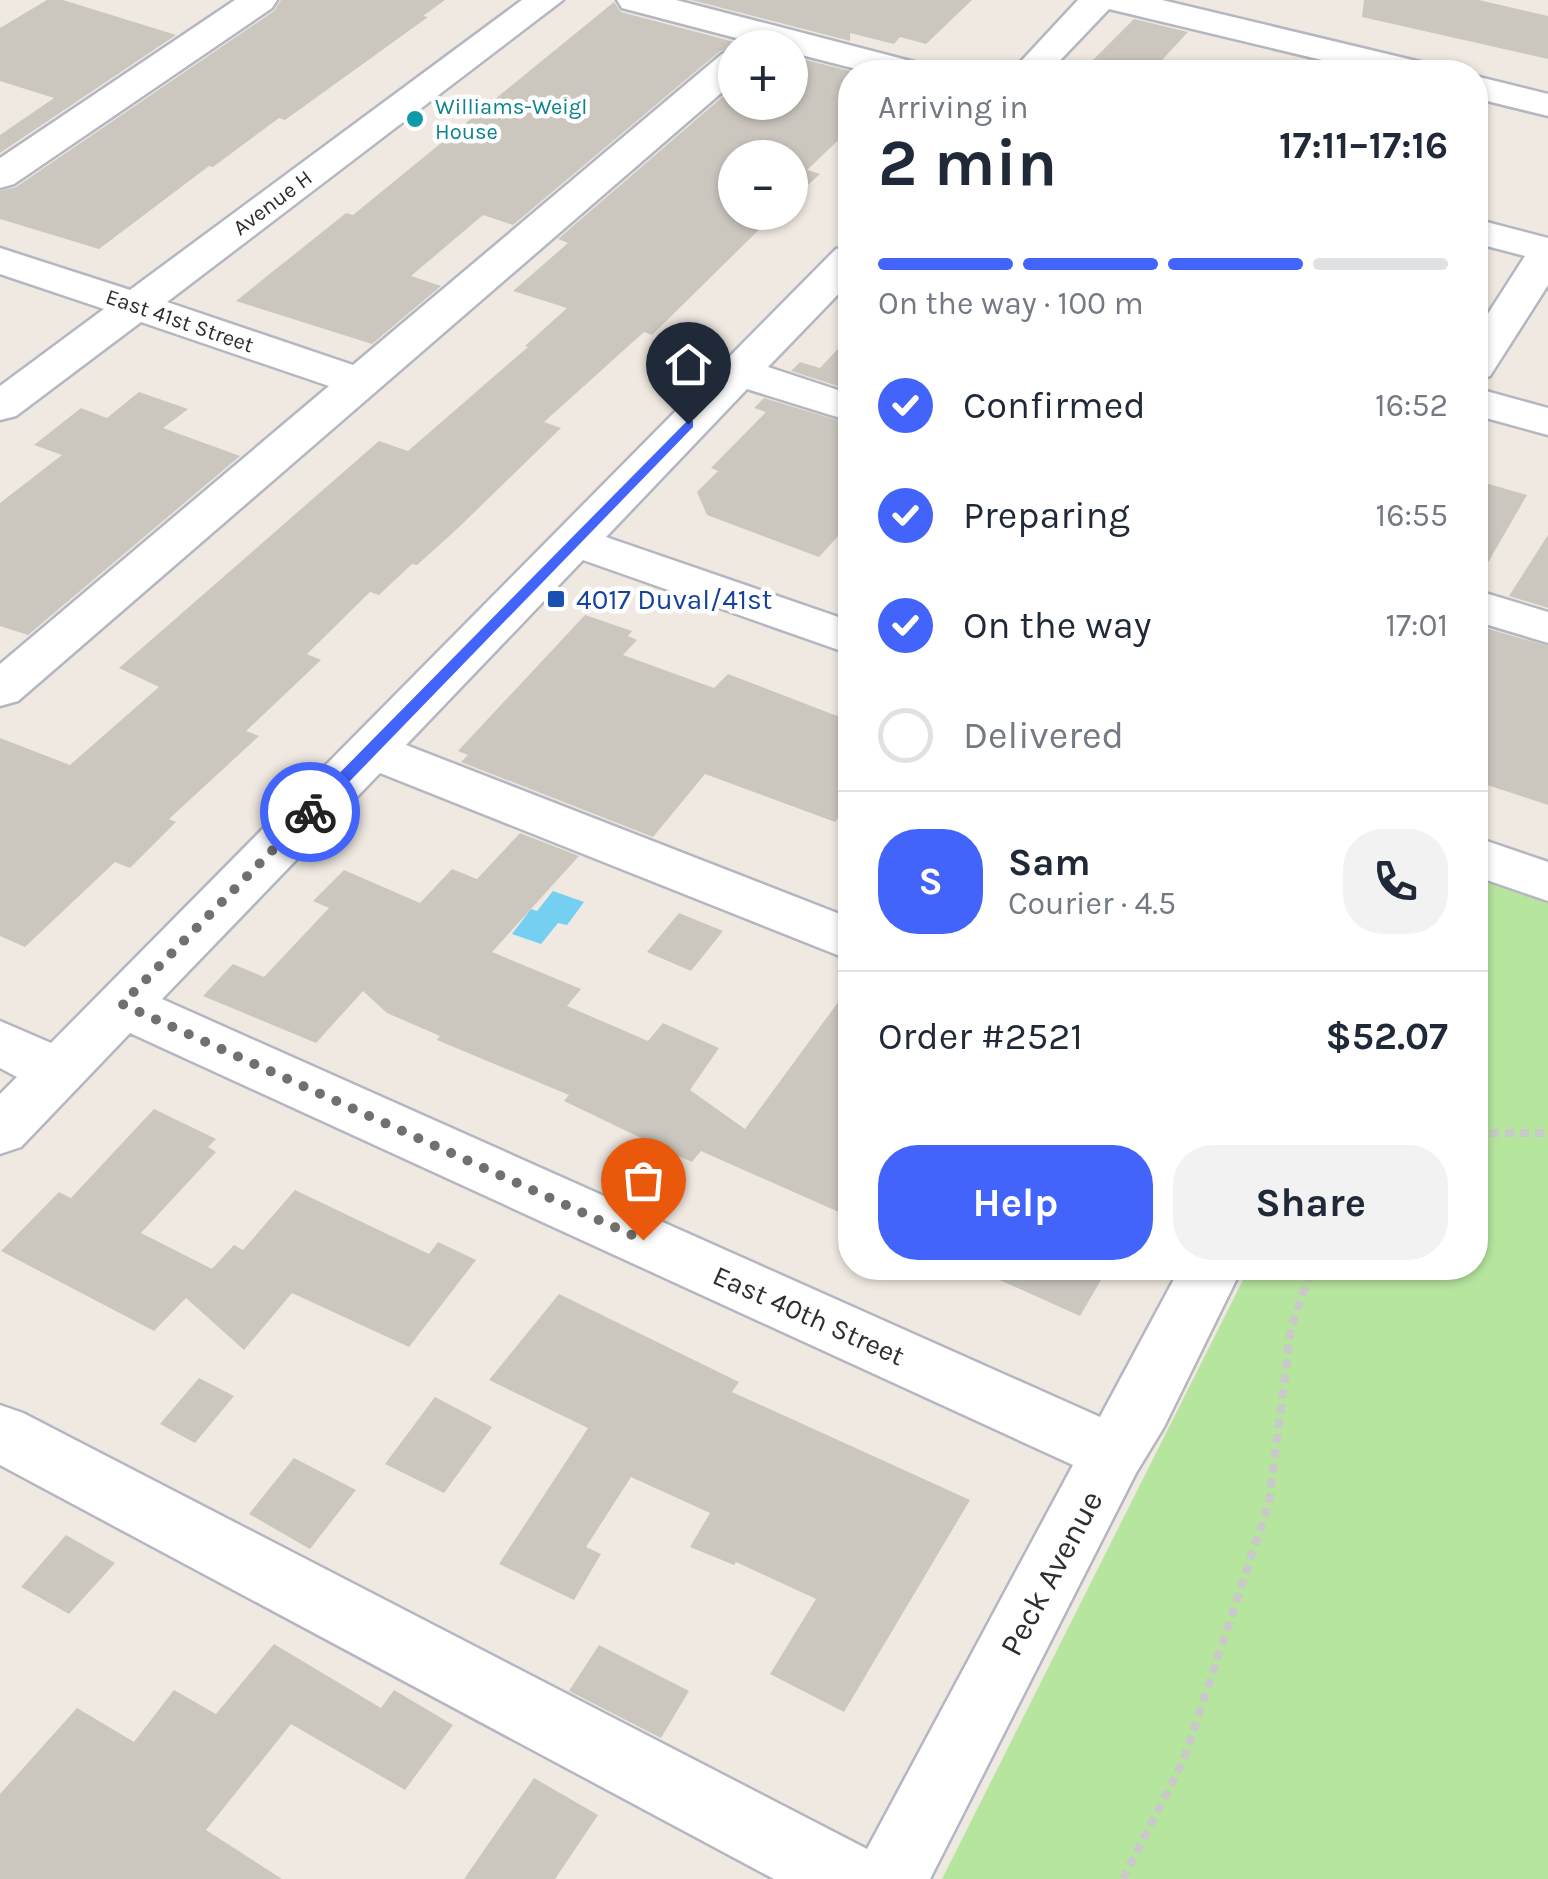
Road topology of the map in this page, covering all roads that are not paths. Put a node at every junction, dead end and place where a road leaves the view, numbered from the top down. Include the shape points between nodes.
1 (259, 0) edge
2 (545, 0) edge
3 (635, 0) edge
4 (1098, 0) edge
5 (1117, 0) edge
6 (733, 30) edge
7 (808, 49) edge
8 (856, 60) edge
9 (1040, 60) edge
10 (1366, 60) edge
11 (718, 77) edge
12 (1488, 90) edge
13 (1548, 105) edge
14 (0, 176) edge
15 (1488, 235) edge
16 (1548, 252) edge
17 (0, 260) edge
18 (838, 270) edge
19 (134, 304) junction
20 (1488, 347) edge
21 (739, 372) junction
22 (360, 382) junction
23 (838, 404) edge
24 (1488, 405) edge
25 (0, 406) edge
26 (1548, 422) edge
27 (573, 541) junction
28 (1488, 610) edge
29 (1548, 628) edge
30 (838, 634) edge
31 (0, 690) edge
32 (371, 750) junction
33 (1488, 861) edge
34 (1548, 882) edge
35 (838, 935) edge
36 (122, 1004) junction
37 (0, 1042) edge
38 (58, 1072) junction
39 (0, 1131) edge
40 (1206, 1280) edge
41 (0, 1433) edge
42 (1114, 1454) junction
43 (848, 1879) edge
44 (891, 1879) edge

1 - 14 street
2 - 19 street, Avenue H
3 - 6 street
4 - 9 street
5 - 10 street
7 - 8 street
11 - 22 street
12 - 13 street
15 - 16 street
16 - 20 street
17 - 19 street, East 41st Street
18 - 21 street
19 - 22 street, East 41st Street
19 - 25 street, Avenue H
21 - 23 street
21 - 27 street
22 - 31 street
24 - 26 street
27 - 30 street
27 - 32 street
28 - 29 street
32 - 35 street
32 - 36 street
33 - 34 street
36 - 38 street
36 - 42 street, East 40th Street
37 - 38 street
38 - 39 street
40 - 42 street, Peck Avenue
41 - 43 street
42 - 44 street, Peck Avenue

